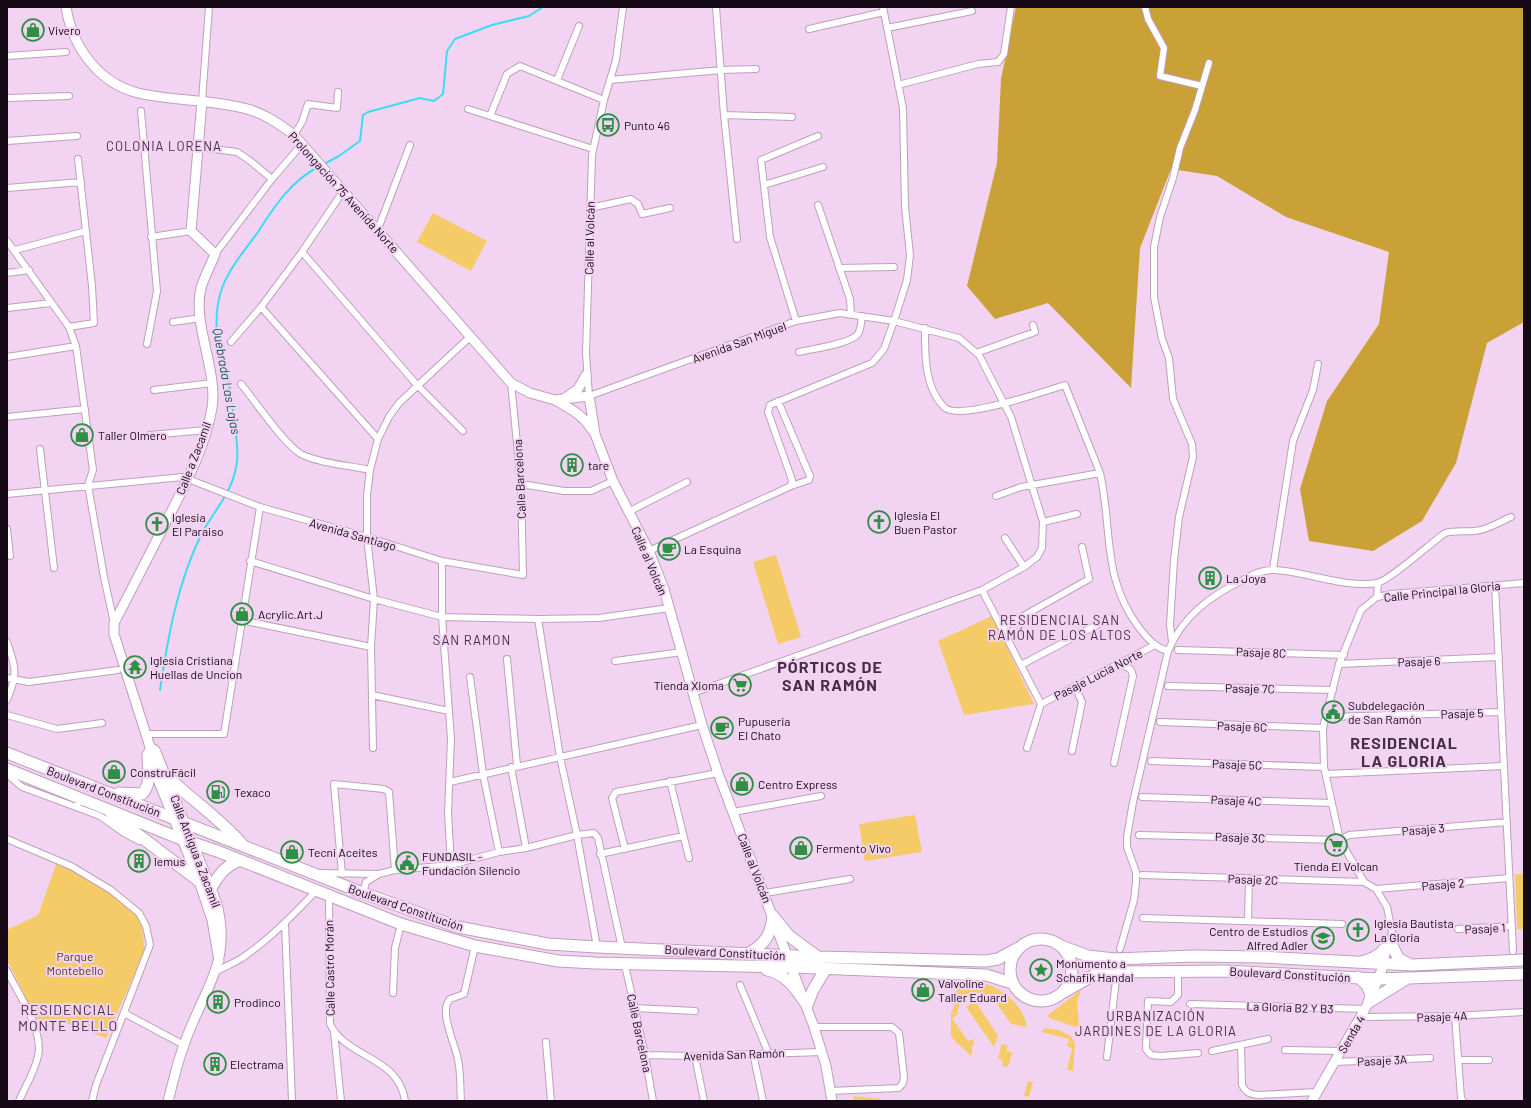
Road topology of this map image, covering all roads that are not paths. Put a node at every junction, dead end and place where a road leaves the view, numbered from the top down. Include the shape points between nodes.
1 (66, 7) edge
2 (209, 7) edge
3 (622, 7) edge
4 (716, 7) edge
5 (1011, 7) edge
6 (1146, 7) edge
7 (883, 9) edge
8 (972, 11) dead end
9 (579, 26) dead end
10 (887, 28) junction
11 (809, 29) dead end
12 (66, 52) dead end
13 (7, 56) edge
14 (1209, 62) dead end
15 (756, 69) dead end
16 (721, 70) junction
17 (557, 80) junction
18 (610, 80) junction
19 (898, 85) junction
20 (1202, 86) junction
21 (338, 92) dead end
22 (69, 96) dead end
23 (7, 98) edge
24 (604, 100) junction
25 (202, 101) junction
26 (468, 109) dead end
27 (141, 111) dead end
28 (724, 115) junction
29 (490, 116) junction
30 (792, 116) dead end
31 (294, 135) junction
32 (77, 136) dead end
33 (818, 136) dead end
34 (7, 141) edge
35 (302, 144) junction
36 (410, 145) dead end
37 (199, 147) junction
38 (593, 148) junction
39 (78, 159) dead end
40 (823, 167) dead end
41 (272, 179) junction
42 (81, 182) junction
43 (764, 185) junction
44 (7, 188) edge
45 (344, 190) junction
46 (818, 206) dead end
47 (590, 208) junction
48 (670, 208) dead end
49 (378, 229) junction
50 (86, 230) junction
51 (191, 232) junction
52 (151, 237) junction
53 (737, 239) dead end
54 (7, 241) edge
55 (15, 250) junction
56 (302, 252) junction
57 (215, 254) junction
58 (894, 267) dead end
59 (839, 268) junction
60 (29, 270) junction
61 (7, 273) edge
62 (51, 303) junction
63 (261, 307) junction
64 (7, 308) edge
65 (851, 315) junction
66 (862, 316) junction
67 (201, 318) junction
68 (796, 321) junction
69 (894, 321) junction
70 (173, 322) dead end
71 (1033, 325) dead end
72 (69, 327) junction
73 (926, 328) junction
74 (471, 336) junction
75 (231, 342) dead end
76 (147, 344) dead end
77 (76, 346) junction
78 (799, 352) dead end
79 (976, 353) junction
80 (7, 357) edge
81 (1318, 364) dead end
82 (586, 375) junction
83 (212, 383) junction
84 (512, 383) junction
85 (241, 384) dead end
86 (417, 385) junction
87 (154, 390) dead end
88 (589, 396) junction
89 (559, 400) junction
90 (778, 401) junction
91 (1004, 403) junction
92 (86, 409) junction
93 (7, 417) edge
94 (206, 430) junction
95 (463, 430) dead end
96 (595, 434) junction
97 (150, 435) dead end
98 (378, 439) junction
99 (40, 449) dead end
100 (370, 470) junction
101 (1100, 473) junction
102 (188, 479) junction
103 (613, 481) junction
104 (687, 482) dead end
105 (520, 484) junction
106 (88, 485) junction
107 (1032, 485) junction
108 (791, 486) junction
109 (43, 490) junction
110 (7, 494) edge
111 (996, 496) dead end
112 (260, 507) junction
113 (628, 512) junction
114 (1077, 514) dead end
115 (1511, 517) dead end
116 (1043, 522) junction
117 (7, 529) edge
118 (367, 536) junction
119 (1005, 538) dead end
120 (1082, 547) dead end
121 (649, 551) junction
122 (10, 556) dead end
123 (250, 561) junction
124 (442, 561) junction
125 (1024, 567) junction
126 (54, 568) dead end
127 (1274, 569) junction
128 (523, 575) joint
129 (1378, 583) junction
130 (1524, 583) edge
131 (1495, 585) junction
132 (982, 590) junction
133 (1377, 597) junction
134 (374, 599) junction
135 (669, 608) junction
136 (442, 617) junction
137 (1112, 617) dead end
138 (538, 619) junction
139 (241, 620) junction
140 (114, 623) junction
141 (1002, 628) junction
142 (7, 642) edge
143 (1172, 642) junction
144 (1155, 645) junction
145 (371, 647) junction
146 (1178, 650) dead end
147 (1168, 651) junction
148 (682, 652) junction
149 (1344, 655) junction
150 (1499, 657) junction
151 (507, 659) dead end
152 (615, 661) dead end
153 (1121, 663) junction
154 (1339, 664) junction
155 (1021, 665) junction
156 (118, 670) dead end
157 (470, 677) dead end
158 (7, 678) edge
159 (15, 681) junction
160 (1168, 686) dead end
161 (1075, 687) junction
162 (1333, 690) junction
163 (693, 692) junction
164 (372, 695) junction
165 (7, 700) edge
166 (1040, 704) junction
167 (449, 711) junction
168 (1501, 712) junction
169 (7, 716) edge
170 (1326, 717) junction
171 (1160, 722) dead end
172 (102, 723) dead end
173 (702, 726) junction
174 (1323, 728) junction
175 (146, 734) junction
176 (373, 748) dead end
177 (1027, 748) dead end
178 (149, 751) junction
179 (1072, 751) dead end
180 (7, 753) edge
181 (560, 757) junction
182 (1151, 761) dead end
183 (1114, 763) dead end
184 (514, 766) junction
185 (1504, 766) junction
186 (1324, 767) junction
187 (7, 769) edge
188 (718, 773) junction
189 (7, 774) edge
190 (165, 774) junction
191 (483, 774) junction
192 (1326, 774) junction
193 (670, 781) junction
194 (450, 782) junction
195 (108, 792) junction
196 (821, 796) dead end
197 (1142, 797) dead end
198 (79, 802) junction
199 (1331, 803) junction
200 (98, 804) junction
201 (733, 812) junction
202 (172, 817) junction
203 (185, 822) junction
204 (1507, 822) junction
205 (1139, 834) dead end
206 (577, 835) junction
207 (683, 836) junction
208 (7, 839) edge
209 (181, 840) junction
210 (1340, 840) junction
211 (194, 843) junction
212 (153, 845) junction
213 (244, 847) junction
214 (526, 848) junction
215 (625, 849) junction
216 (499, 852) junction
217 (600, 854) junction
218 (689, 858) dead end
219 (238, 861) junction
220 (450, 865) junction
221 (395, 870) junction
222 (314, 873) junction
223 (342, 874) junction
224 (379, 874) junction
225 (1142, 875) dead end
226 (1509, 878) junction
227 (850, 879) dead end
228 (1249, 879) junction
229 (199, 881) junction
230 (1364, 882) junction
231 (211, 888) junction
232 (1376, 889) junction
233 (316, 891) junction
234 (363, 893) junction
235 (765, 894) junction
236 (329, 895) junction
237 (773, 916) junction
238 (1143, 918) dead end
239 (1248, 921) junction
240 (285, 923) junction
241 (401, 924) junction
242 (1342, 924) dead end
243 (1512, 926) junction
244 (1458, 929) dead end
245 (1390, 942) junction
246 (475, 946) junction
247 (1061, 946) junction
248 (597, 947) junction
249 (622, 948) junction
250 (1018, 948) junction
251 (1120, 949) dead end
252 (1513, 951) dead end
253 (749, 953) junction
254 (788, 955) junction
255 (818, 957) junction
256 (1524, 960) edge
257 (219, 961) junction
258 (1358, 962) junction
259 (1384, 964) junction
260 (625, 965) junction
261 (1412, 965) junction
262 (751, 967) junction
263 (793, 968) junction
264 (825, 970) junction
265 (1178, 970) junction
266 (7, 971) edge
267 (215, 972) junction
268 (1524, 974) edge
269 (1358, 977) junction
270 (1379, 979) junction
271 (1406, 979) junction
272 (1116, 980) dead end
273 (1012, 983) junction
274 (740, 985) dead end
275 (393, 993) dead end
276 (1062, 993) junction
277 (1369, 1003) junction
278 (1190, 1004) dead end
279 (807, 1005) junction
280 (635, 1008) junction
281 (695, 1011) dead end
282 (1524, 1012) edge
283 (124, 1013) junction
284 (1455, 1016) junction
285 (1361, 1017) junction
286 (814, 1027) junction
287 (334, 1032) junction
288 (1268, 1039) dead end
289 (546, 1042) dead end
290 (184, 1045) junction
291 (1242, 1046) junction
292 (1285, 1050) dead end
293 (1342, 1051) junction
294 (768, 1052) junction
295 (822, 1052) junction
296 (1212, 1052) dead end
297 (753, 1053) junction
298 (1198, 1053) dead end
299 (646, 1055) junction
300 (694, 1056) junction
301 (1107, 1057) dead end
302 (1430, 1058) dead end
303 (1458, 1060) junction
304 (1488, 1060) dead end
305 (1334, 1062) junction
306 (830, 1091) junction
307 (1314, 1097) edge
308 (19, 1101) edge
309 (92, 1101) edge
310 (168, 1101) edge
311 (292, 1101) edge
312 (341, 1101) edge
313 (405, 1101) edge
314 (461, 1101) edge
315 (551, 1101) edge
316 (653, 1101) edge
317 (704, 1101) edge
318 (763, 1101) edge
319 (832, 1101) edge
320 (1463, 1101) edge

1 - 25 main road, Prolongación 75 Avenida Norte via 70,27 80,50 102,75 139,93
2 - 25 street
3 - 18 street, Calle al Volcán via 616,60
4 - 16 street
5 - 19 street via 1004,54 998,62 978,64
6 - 20 street via 1148,18 1164,48 1160,76
7 - 10 street
7 - 11 street
8 - 10 street
9 - 17 street
10 - 19 street
12 - 13 street
14 - 20 street
15 - 16 street
16 - 18 street
16 - 28 street
17 - 24 street
17 - 29 street via 520,66 507,74
18 - 24 street, Calle al Volcán
19 - 69 street via 903,108 905,207 910,255 907,280
20 - 143 street via 1180,148 1154,247 1154,297 1162,339 1169,358 1173,400 1192,444 1193,457 1179,517 1174,560 1170,625
21 - 31 street via 337,108 308,104
22 - 23 street
24 - 38 street, Calle al Volcán
25 - 31 main road, Prolongación 75 Avenida Norte via 244,108 263,115
25 - 37 main road
26 - 29 street
27 - 52 street
28 - 30 street
28 - 53 street
29 - 38 street
31 - 35 main road, Prolongación 75 Avenida Norte
32 - 34 street
33 - 43 street via 761,160
35 - 41 street
35 - 45 main road, Prolongación 75 Avenida Norte
36 - 49 street
37 - 41 street via 237,152
37 - 51 main road
38 - 47 street, Calle al Volcán
39 - 42 street
40 - 43 street
41 - 57 street
42 - 44 street
42 - 50 street
43 - 68 street via 770,237
45 - 49 main road, Prolongación 75 Avenida Norte
45 - 56 street
46 - 59 street
47 - 48 street via 631,199 638,204 642,214
47 - 82 street, Calle al Volcán
49 - 74 main road, Prolongación 75 Avenida Norte
50 - 55 street
50 - 72 street via 94,323
51 - 52 street
51 - 57 main road
52 - 76 street via 157,291
54 - 55 street
55 - 60 street
56 - 63 street
56 - 86 street
57 - 67 main road, Calle a Zacamil via 201,288
58 - 59 street
59 - 65 street via 850,299
60 - 61 street
60 - 62 street
62 - 64 street
62 - 72 street
63 - 75 street
63 - 98 street
65 - 66 street, Avenida San Miguel
65 - 68 street, Avenida San Miguel via 840,313
66 - 69 street, Avenida San Miguel
66 - 78 street via 857,336
67 - 70 street
67 - 83 main road, Calle a Zacamil
68 - 88 street, Avenida San Miguel
69 - 73 street, Avenida San Miguel
69 - 90 street via 884,349 872,363
71 - 79 street via 1035,332
72 - 77 street
73 - 79 street, Avenida San Miguel via 959,338
73 - 91 street via 925,360 928,375 944,408 959,412
74 - 84 main road, Prolongación 75 Avenida Norte
74 - 86 street
77 - 80 street
77 - 92 street
79 - 91 street, Avenida San Miguel
81 - 127 street via 1313,390 1293,442
82 - 88 street, Calle al Volcán
82 - 89 main road via 578,389
83 - 87 street
83 - 94 main road, Calle a Zacamil via 212,407
84 - 89 main road, Prolongación 75 Avenida Norte via 530,393
84 - 105 street, Calle Barcelona
85 - 100 street via 290,444 302,454
86 - 95 street
86 - 98 street via 399,403
88 - 89 main road, Prolongación 75 Avenida Norte
88 - 96 main road, Calle al Volcán
89 - 96 main road via 581,415
90 - 108 street via 770,405 768,412 792,480
90 - 108 street via 810,476 809,480
91 - 101 street via 1065,385
91 - 107 street, Avenida San Miguel via 1011,417
92 - 93 street
92 - 106 street via 93,470
94 - 97 street
94 - 102 main road, Calle a Zacamil
96 - 103 main road, Calle al Volcán
98 - 100 street
99 - 109 street
100 - 118 street
101 - 107 street
101 - 144 street via 1111,559 1118,591 1128,613
102 - 106 street, Avenida Santiago via 164,478
102 - 112 street, Avenida Santiago
102 - 140 main road, Calle a Zacamil
103 - 105 street via 591,491 564,492
103 - 113 main road, Calle al Volcán
104 - 113 street
105 - 128 street, Calle Barcelona
106 - 109 street, Avenida Santiago
106 - 140 street
107 - 111 street
107 - 116 street, Avenida San Miguel
108 - 121 street
109 - 110 street, Avenida Santiago
109 - 126 street
112 - 118 street, Avenida Santiago
112 - 123 street
113 - 121 main road, Calle al Volcán
114 - 116 street
115 - 129 street via 1489,528 1445,532
116 - 125 street, Avenida San Miguel via 1042,548 1037,557
117 - 122 street
118 - 124 street, Avenida Santiago
118 - 134 street
119 - 125 street
120 - 141 street via 1089,579
121 - 135 main road, Calle al Volcán
123 - 134 street
123 - 139 street
124 - 128 street, Avenida Santiago
124 - 136 street
125 - 132 street, Avenida San Miguel
127 - 129 street via 1346,583
127 - 143 street via 1255,573 1217,593 1189,617
129 - 133 street
130 - 131 street, Calle Principal la Gloria
131 - 133 street, Calle Principal la Gloria
131 - 150 street
132 - 141 street
132 - 163 street, Avenida San Miguel
133 - 149 street, Calle Principal la Gloria via 1361,610
134 - 136 street
134 - 145 street
135 - 138 street via 598,618
135 - 148 main road, Calle al Volcán
136 - 138 street
136 - 167 street
137 - 155 street
138 - 181 street
139 - 145 street
139 - 175 street via 224,734
140 - 175 main road, Calle Antigua a Zacamil via 117,644
141 - 155 street
142 - 159 street via 15,669
143 - 147 street
144 - 147 street
144 - 153 street, Pasaje Lucia Norte
145 - 164 street
146 - 149 street, Pasaje 8C
147 - 251 street via 1132,809 1127,847 1136,872 1136,882 1134,900
148 - 152 street
148 - 163 main road, Calle al Volcán
149 - 154 street, Calle Principal la Gloria
150 - 154 street, Pasaje 6
150 - 168 street
151 - 184 street
153 - 161 street, Pasaje Lucia Norte
153 - 183 street via 1131,670 1133,676
154 - 162 street, Calle Principal la Gloria
155 - 166 street
156 - 159 street via 29,682
157 - 191 street
158 - 159 street
159 - 165 street
160 - 162 street, Pasaje 7C
161 - 166 street, Pasaje Lucia Norte
161 - 179 street via 1082,702
162 - 170 street, Calle Principal la Gloria
163 - 173 main road, Calle al Volcán
164 - 167 street
164 - 176 street
166 - 177 street
167 - 194 street
168 - 170 street, Pasaje 5
168 - 185 street
169 - 172 street via 56,729
170 - 174 street, Calle Principal la Gloria
171 - 174 street, Pasaje 6C
173 - 181 street
173 - 188 main road, Calle al Volcán
174 - 186 street, Calle Principal la Gloria
175 - 178 main road, Calle Antigua a Zacamil
178 - 190 main road, Calle Antigua a Zacamil via 155,750
178 - 195 highway via 148,784 142,794
178 - 202 main road, Calle Antigua a Zacamil
180 - 195 highway, Boulevard Constitución
181 - 184 street
181 - 206 street
182 - 186 street, Pasaje 5C
184 - 191 street
184 - 214 street
185 - 192 street
185 - 204 street
186 - 192 street, Calle Principal la Gloria
187 - 198 highway, Boulevard Constitución
188 - 193 street
188 - 201 main road, Calle al Volcán
189 - 198 street via 22,787
190 - 203 main road, Calle Antigua a Zacamil
190 - 213 highway via 185,794 226,826
191 - 194 street
191 - 216 street
192 - 199 street, Calle Principal la Gloria
193 - 207 street
193 - 215 street via 613,794
194 - 220 street
195 - 202 highway, Boulevard Constitución
196 - 201 street
197 - 199 street, Pasaje 4C
198 - 200 highway, Boulevard Constitución
198 - 212 street via 124,834
199 - 210 street, Calle Principal la Gloria
200 - 209 highway, Boulevard Constitución
200 - 212 highway
201 - 235 main road, Calle al Volcán
202 - 203 highway, Boulevard Constitución
202 - 209 main road, Calle Antigua a Zacamil
203 - 211 main road, Calle Antigua a Zacamil
203 - 213 highway, Boulevard Constitución
204 - 210 street, Pasaje 3 via 1349,835
204 - 226 street
205 - 210 street, Pasaje 3C
206 - 214 street
206 - 217 street via 596,834
206 - 248 street
207 - 215 street
207 - 218 street
208 - 283 street via 71,866 111,890 139,913 146,926 150,945
209 - 211 highway, Boulevard Constitución
209 - 229 main road, Calle Antigua a Zacamil
210 - 230 street, Calle Principal la Gloria
211 - 219 highway, Boulevard Constitución
211 - 231 main road, Calle Antigua a Zacamil
212 - 229 highway
213 - 222 highway, Boulevard Constitución
214 - 216 street
215 - 217 street
216 - 220 street
217 - 249 street
219 - 231 highway via 222,871
219 - 233 highway, Boulevard Constitución
220 - 221 street
221 - 223 street via 389,792 384,789 334,784
221 - 224 street
222 - 223 street
222 - 234 highway, Boulevard Constitución
223 - 224 street
224 - 234 street via 366,882
225 - 228 street, Pasaje 2C
226 - 232 street, Pasaje 2
226 - 243 street
227 - 235 street
228 - 230 street, Pasaje 2C
228 - 239 street
229 - 257 main road, Calle Antigua a Zacamil via 212,920
230 - 232 street, Calle Principal la Gloria
231 - 257 main road, Calle Antigua a Zacamil via 221,919 223,938
232 - 245 street, Calle Principal la Gloria via 1387,907 1392,932
233 - 236 highway, Boulevard Constitución
233 - 240 street
234 - 248 highway, Boulevard Constitución via 458,927 548,944
235 - 237 main road, Calle al Volcán
236 - 241 highway, Boulevard Constitución
236 - 287 street, Calle Castro Morán via 329,1009 330,1024
237 - 253 highway via 772,930 768,938 760,947
237 - 254 main road, Calle al Volcán
237 - 255 highway via 789,936
238 - 239 street
239 - 242 street
240 - 267 street via 241,959
240 - 311 street
241 - 246 highway, Boulevard Constitución
241 - 275 street via 395,948
243 - 244 street, Pasaje 1
243 - 252 street
245 - 258 highway via 1377,956
245 - 259 street, Calle Principal la Gloria
245 - 261 highway via 1399,959
246 - 260 highway, Boulevard Constitución via 558,961
246 - 314 street via 464,994 450,999 446,1011 448,1027 459,1061
247 - 250 highway via 1049,939 1039,938
247 - 258 highway, Boulevard Constitución via 1088,956 1109,959 1193,956
247 - 276 highway via 1068,954 1072,967 1070,981
248 - 249 highway, Boulevard Constitución
249 - 253 highway, Boulevard Constitución
250 - 255 highway, Boulevard Constitución via 998,959 986,961
250 - 273 highway via 1010,964
253 - 254 highway, Boulevard Constitución
254 - 255 highway, Boulevard Constitución
254 - 263 main road, Calle al Volcán
256 - 261 highway, Boulevard Constitución
257 - 267 main road, Calle Antigua a Zacamil
258 - 259 highway, Boulevard Constitución
259 - 261 highway, Boulevard Constitución
259 - 270 main road, Senda 4
260 - 262 highway, Boulevard Constitución
260 - 280 street, Calle Barcelona
262 - 263 highway, Boulevard Constitución
262 - 279 highway via 772,971 782,976 791,983
263 - 264 highway, Boulevard Constitución
263 - 279 main road, Calle al Volcán
264 - 273 highway, Boulevard Constitución via 986,975
264 - 279 highway
265 - 269 highway, Boulevard Constitución
265 - 276 highway, Boulevard Constitución via 1094,975
265 - 298 street via 1178,996 1171,1002 1148,1001 1146,1049 1151,1055 1161,1056
266 - 308 street via 36,1029 39,1041 38,1056
267 - 290 main road, Calle Antigua a Zacamil
268 - 271 highway, Boulevard Constitución
269 - 270 highway, Boulevard Constitución
269 - 277 highway via 1370,990
270 - 271 highway, Boulevard Constitución
270 - 277 main road, Senda 4
271 - 277 highway
272 - 301 street
273 - 276 highway via 1020,993 1034,1000 1050,1000
274 - 294 street
277 - 278 street, La Gloria B2 Y B3
277 - 285 main road, Senda 4
279 - 286 main road, Calle al Volcán
280 - 281 street
280 - 299 street, Calle Barcelona
282 - 284 street, Pasaje 4A
283 - 290 street
283 - 309 street
284 - 285 street, Pasaje 4A
284 - 303 street
285 - 293 main road, Senda 4
286 - 295 main road, Calle al Volcán
286 - 306 street via 892,1027 899,1033 904,1077 899,1088
287 - 312 street
287 - 313 street, Calle Castro Morán via 387,1068 398,1079 404,1091
288 - 291 street
289 - 315 street
290 - 310 main road, Calle Antigua a Zacamil
291 - 296 street
291 - 307 street via 1242,1085 1250,1094
292 - 293 street
293 - 305 main road, Senda 4
294 - 295 street, Avenida San Ramón
294 - 297 street, Avenida San Ramón
295 - 306 main road, Calle al Volcán
297 - 300 street, Avenida San Ramón
297 - 318 street
299 - 300 street, Avenida San Ramón
299 - 316 street, Calle Barcelona
300 - 317 street
302 - 305 street, Pasaje 3A
303 - 304 street
303 - 320 street
305 - 307 main road, Senda 4
306 - 319 main road, Calle al Volcán

